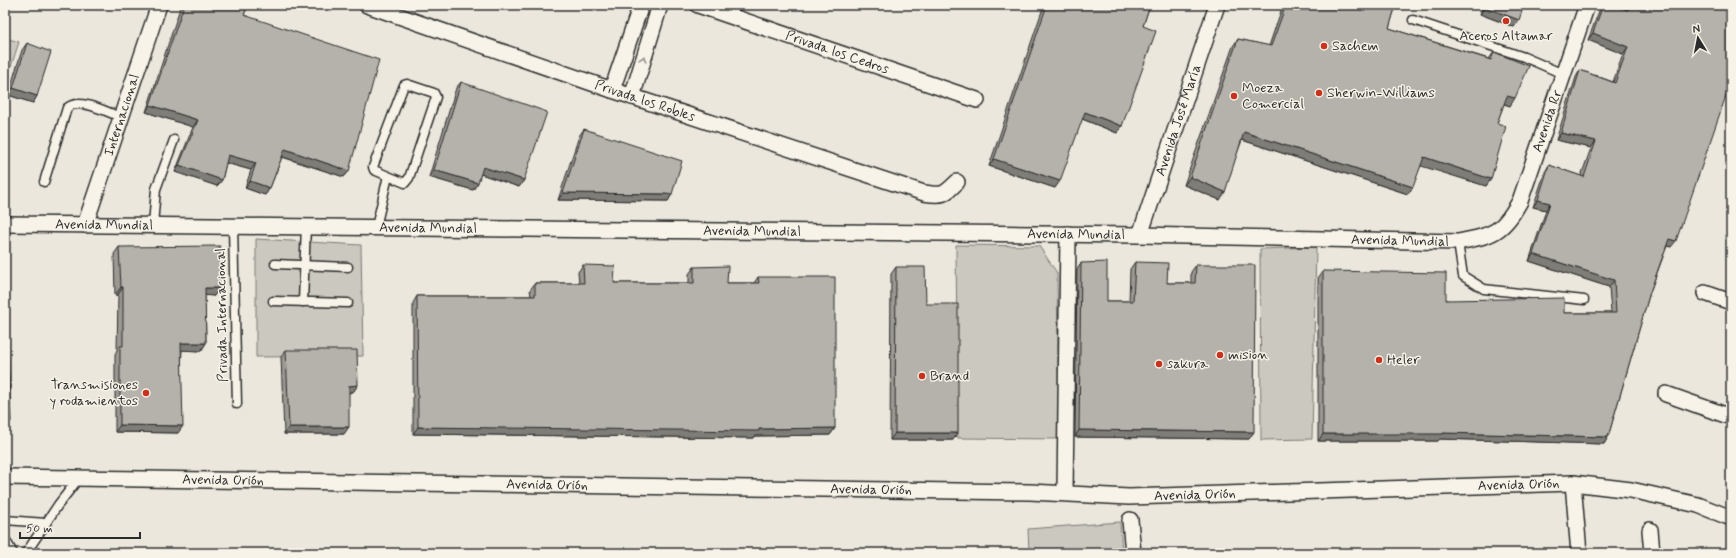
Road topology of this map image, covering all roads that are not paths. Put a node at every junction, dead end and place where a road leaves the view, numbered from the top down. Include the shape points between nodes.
1 (159, 5) edge
2 (367, 5) edge
3 (641, 5) edge
4 (660, 5) edge
5 (698, 5) edge
6 (1217, 5) edge
7 (1587, 5) edge
8 (1414, 20) dead end
9 (1563, 74) junction
10 (612, 90) junction
11 (632, 96) junction
12 (977, 100) dead end
13 (121, 117) junction
14 (174, 140) dead end
15 (388, 176) junction
16 (44, 182) dead end
17 (957, 182) dead end
18 (5, 224) edge
19 (85, 224) junction
20 (153, 225) junction
21 (233, 226) junction
22 (306, 226) junction
23 (376, 227) junction
24 (1497, 231) joint
25 (1068, 234) junction
26 (1140, 235) junction
27 (1458, 242) junction
28 (275, 264) dead end
29 (304, 265) junction
30 (348, 267) dead end
31 (1706, 293) dead end
32 (1584, 300) dead end
33 (273, 301) dead end
34 (303, 302) junction
35 (1731, 302) edge
36 (348, 303) dead end
37 (1666, 394) dead end
38 (237, 404) dead end
39 (1731, 418) edge
40 (5, 477) edge
41 (80, 477) junction
42 (1573, 483) junction
43 (1065, 494) junction
44 (1731, 518) edge
45 (5, 520) edge
46 (1130, 520) dead end
47 (46, 523) junction
48 (1650, 530) dead end
49 (5, 539) edge
50 (14, 553) edge
51 (26, 553) edge
52 (1133, 553) edge
53 (1578, 553) edge
54 (1652, 553) edge

1 - 13 street, Internacional
2 - 10 street, Privada los Robles
3 - 10 street
11 -> 4 street
5 - 12 street, Privada los Cedros
6 - 26 street, Avenida José María
7 - 9 street, Avenida Rr
8 - 9 lane via 1524,57
9 - 24 street, Avenida Rr via 1520,201 1509,220
10 - 11 street, Privada los Robles
11 - 17 street, Privada los Robles via 924,193 946,194
13 - 16 lane via 82,104 67,108
13 - 19 street, Internacional
14 - 20 lane via 156,189
15 - 15 lane via 374,170 373,167 404,86 407,84 434,93 436,97 408,181 402,182
15 - 23 lane
18 - 19 street, Avenida Mundial
19 - 20 street, Avenida Mundial
20 - 21 street, Avenida Mundial
21 - 22 street, Avenida Mundial
21 - 38 lane, Privada Internacional
22 - 23 street, Avenida Mundial
22 - 29 lane
23 - 25 street, Avenida Mundial
24 - 27 street, Avenida Mundial via 1481,238
25 - 26 street, Avenida Mundial
25 - 43 street
26 - 27 street, Avenida Mundial
27 - 32 lane via 1462,276 1484,289
28 - 29 lane
29 - 30 lane
29 - 34 lane
31 - 35 street
33 - 34 lane
34 - 36 lane
37 - 39 street
40 - 41 street, Avenida Orión
41 - 43 street, Avenida Orión via 1014,491
41 - 47 lane
42 - 43 street, Avenida Orión via 1129,497
42 - 44 street, Avenida Orión via 1631,490 1691,504
42 - 53 street
45 - 47 lane
46 - 52 street
47 - 51 lane
48 - 54 street
49 - 50 lane

